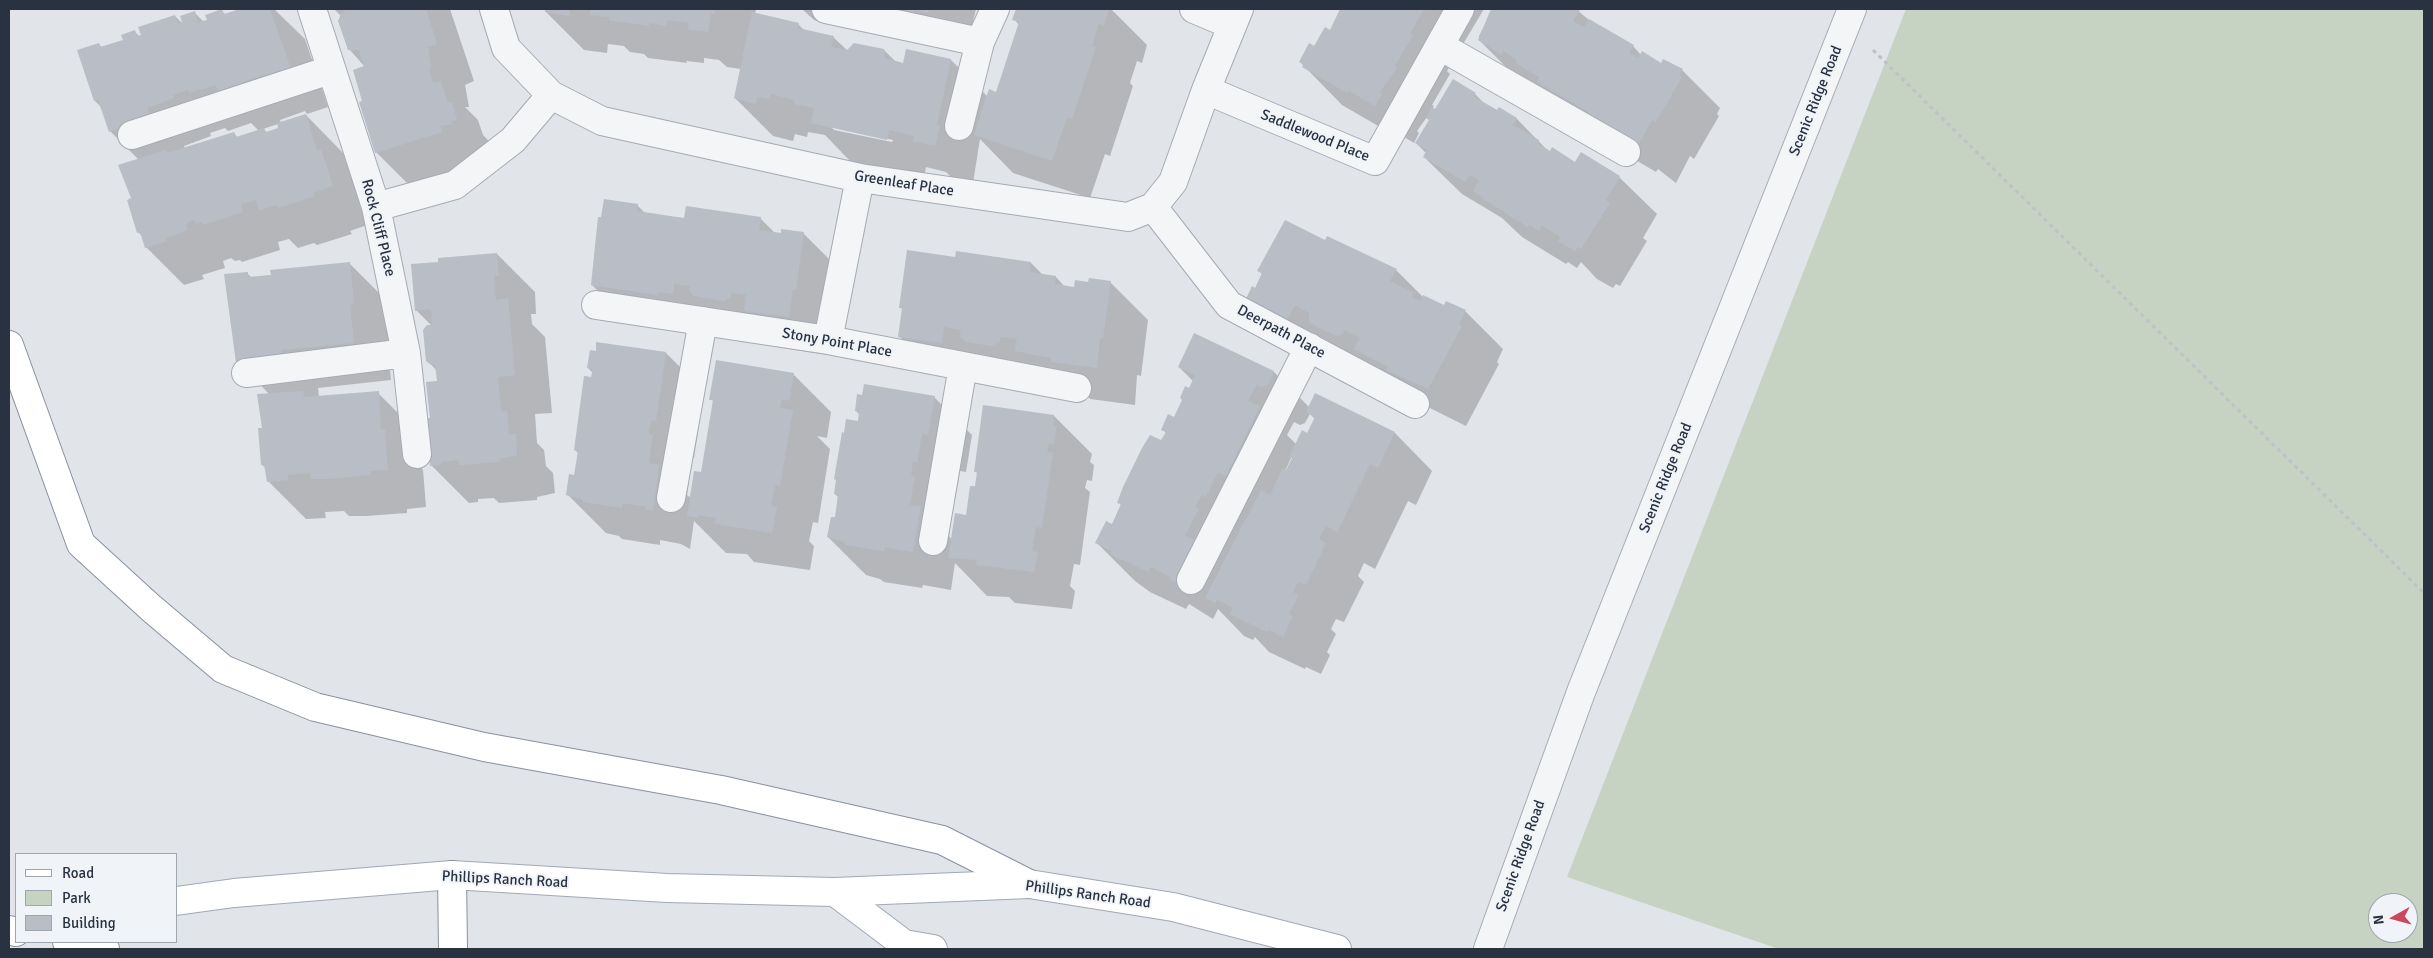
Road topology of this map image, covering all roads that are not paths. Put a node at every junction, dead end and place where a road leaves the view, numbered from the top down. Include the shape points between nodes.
1 (312, 9) edge
2 (494, 9) edge
3 (826, 9) edge
4 (995, 9) edge
5 (1194, 9) edge
6 (1460, 9) edge
7 (1236, 17) edge
8 (1848, 21) edge
9 (980, 42) junction
10 (1440, 46) junction
11 (330, 70) junction
12 (1206, 90) junction
13 (551, 94) junction
14 (959, 126) dead end
15 (132, 135) dead end
16 (1626, 152) dead end
17 (860, 178) junction
18 (1153, 206) junction
19 (376, 207) junction
20 (596, 304) dead end
21 (703, 322) junction
22 (828, 340) junction
23 (9, 345) edge
24 (1309, 347) junction
25 (406, 353) junction
26 (963, 366) junction
27 (246, 373) dead end
28 (1077, 388) dead end
29 (1415, 404) dead end
30 (417, 454) dead end
31 (670, 498) dead end
32 (933, 542) dead end
33 (1191, 580) dead end
34 (452, 875) junction
35 (1030, 884) junction
36 (835, 892) junction
37 (178, 901) edge
38 (72, 943) edge
39 (105, 949) edge
40 (454, 949) edge
41 (933, 949) edge
42 (1337, 949) edge
43 (1488, 949) edge

1 - 11 street, Rock Cliff Place
2 - 13 street, Greenleaf Place via 506,48
3 - 9 street
4 - 9 street
5 - 7 street
6 - 10 street, Saddlewood Place
7 - 12 street, Greenleaf Place
8 - 43 street, Scenic Ridge Road via 1581,692
9 - 14 street
10 - 12 street, Saddlewood Place via 1375,161
10 - 16 street
11 - 15 street
11 - 19 street, Rock Cliff Place
12 - 18 street, Greenleaf Place via 1173,182
13 - 17 street, Greenleaf Place via 602,121
13 - 19 street via 513,140 455,185
17 - 18 street, Greenleaf Place via 1128,217
17 - 22 street
18 - 24 street, Deerpath Place via 1229,305
19 - 25 street, Rock Cliff Place
20 - 21 street, Stony Point Place
21 - 22 street, Stony Point Place
21 - 31 street
22 - 26 street, Stony Point Place
23 - 35 main road via 81,544 223,669 315,707 343,714 484,747 721,790 942,840
24 - 29 street, Deerpath Place
24 - 33 street
25 - 27 street
25 - 30 street, Rock Cliff Place
26 - 28 street, Stony Point Place
26 - 32 street
34 - 36 main road, Phillips Ranch Road via 667,888
34 - 37 main road, Phillips Ranch Road
34 - 40 main road
35 - 36 main road, Phillips Ranch Road
35 - 42 main road, Phillips Ranch Road via 1173,907
36 - 41 main road via 904,944
38 - 39 main road

